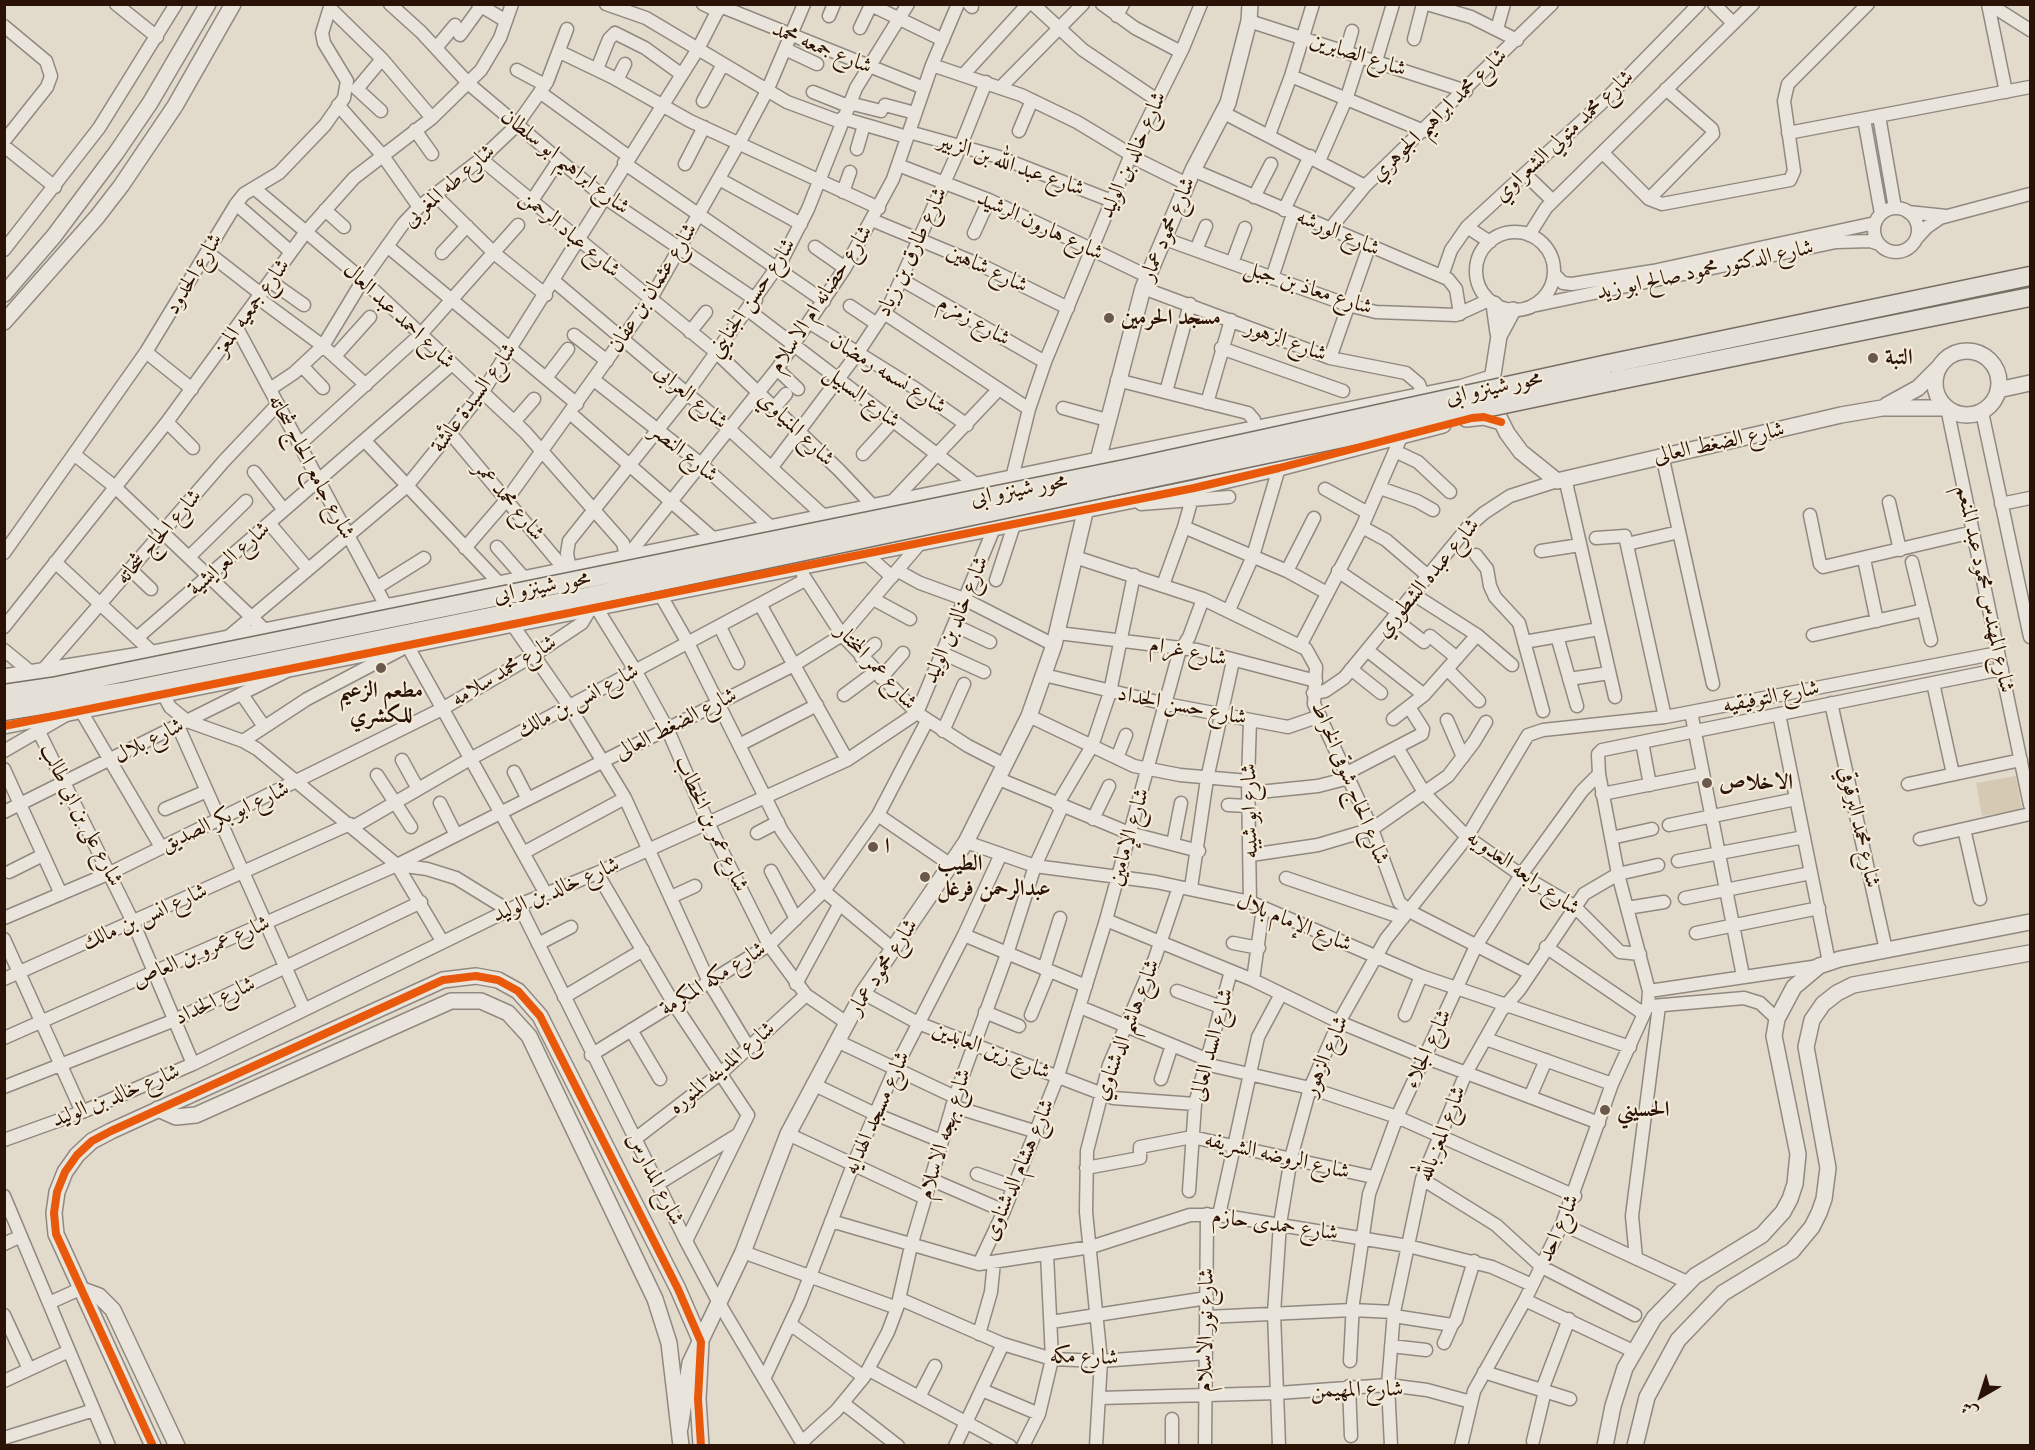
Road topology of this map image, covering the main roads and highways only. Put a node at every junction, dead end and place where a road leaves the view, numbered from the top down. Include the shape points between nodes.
1 (2031, 276) edge
2 (2031, 297) edge
3 (1611, 372) junction
4 (4, 694) edge
5 (4, 711) edge

1 - 3 main road, محور شينزو ابى
2 - 3 main road, محور شينزو ابى
3 - 4 main road, محور شينزو ابى, bridge
3 - 5 main road, محور شينزو ابى, bridge via 455,624 122,692

